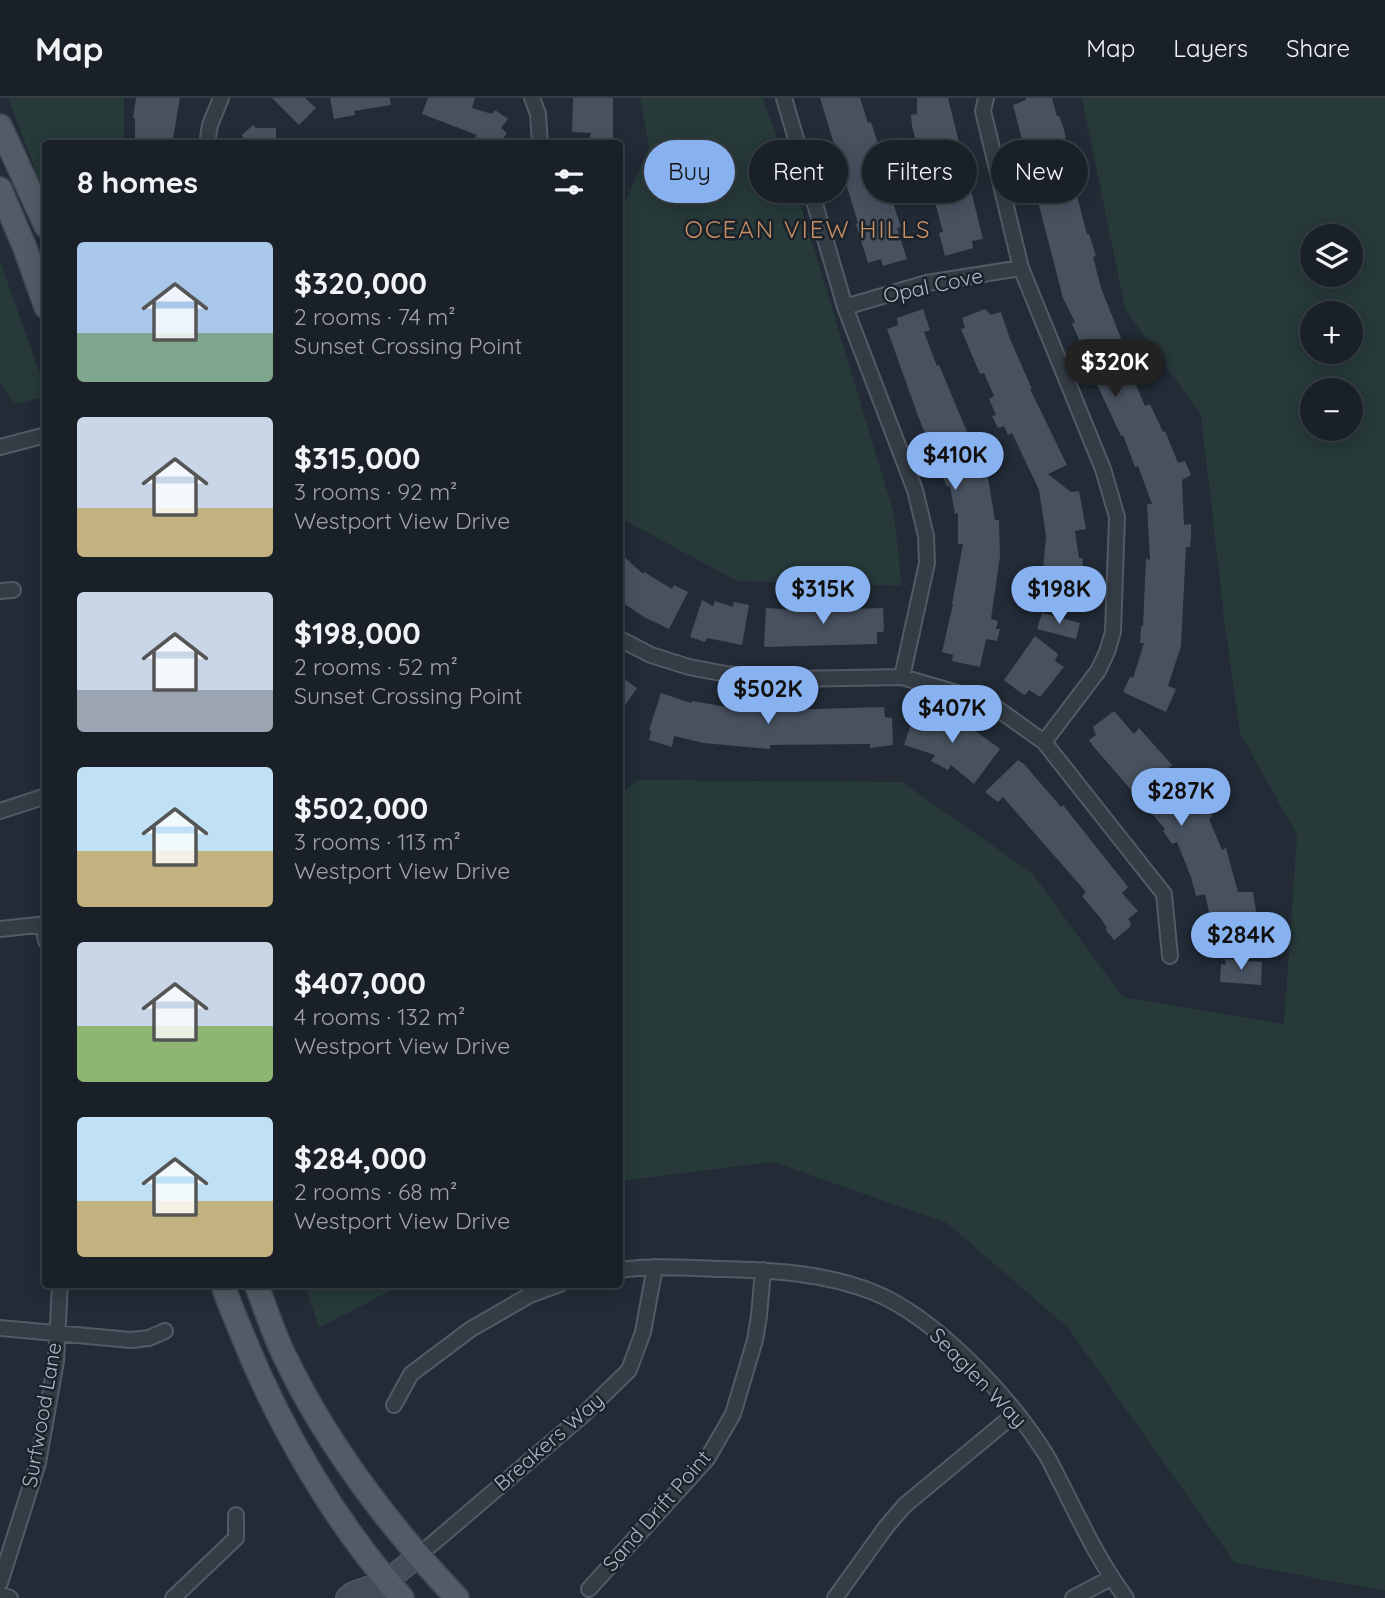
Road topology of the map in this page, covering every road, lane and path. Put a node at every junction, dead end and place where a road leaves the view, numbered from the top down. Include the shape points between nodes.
1 (221, 98) edge
2 (532, 98) edge
3 (784, 98) edge
4 (986, 98) edge
5 (0, 126) edge
6 (207, 140) edge
7 (540, 140) edge
8 (0, 188) edge
9 (42, 217) edge
10 (1021, 268) junction
11 (42, 295) edge
12 (845, 307) junction
13 (42, 436) edge
14 (0, 447) edge
15 (623, 641) edge
16 (902, 677) junction
17 (1044, 742) junction
18 (42, 797) edge
19 (0, 811) edge
20 (42, 924) edge
21 (0, 929) edge
22 (1170, 956) dead end
23 (655, 1267) junction
24 (623, 1270) edge
25 (763, 1270) junction
26 (60, 1288) edge
27 (225, 1288) edge
28 (258, 1288) edge
29 (549, 1288) edge
30 (0, 1328) edge
31 (166, 1331) dead end
32 (57, 1333) junction
33 (394, 1405) dead end
34 (1016, 1413) junction
35 (236, 1515) dead end
36 (418, 1556) junction
37 (1111, 1578) junction
38 (0, 1583) edge
39 (589, 1589) dead end
40 (387, 1592) edge
41 (0, 1594) edge
42 (10, 1598) edge
43 (173, 1598) edge
44 (347, 1598) edge
45 (457, 1598) edge
46 (835, 1598) edge
47 (1073, 1598) edge
48 (1126, 1598) edge

1 - 6 street
2 - 7 street
3 - 12 street
4 - 10 street via 982,111
5 - 9 main road
8 - 11 main road
10 - 12 street, Opal Cove via 927,283
10 - 17 street via 1103,469 1117,517 1113,632 1107,652 1098,671
12 - 16 street via 915,490 926,536 927,563
13 - 14 street
15 - 16 street via 651,656 739,676
16 - 17 street via 988,702
17 - 22 street via 1164,894
18 - 19 street
20 - 21 street
23 - 24 street, Seaglen Way
23 - 25 street, Seaglen Way
23 - 36 street, Breakers Way via 643,1332 629,1370 581,1417
25 - 34 street, Seaglen Way via 873,1292 913,1314 950,1343
25 - 39 street, Sand Drift Point via 755,1340 733,1414 707,1458
26 - 32 street, Surfwood Lane
27 - 40 main road via 256,1368 295,1446
28 - 36 main road via 285,1359 330,1438 389,1523
29 - 33 street via 471,1329 411,1374
30 - 32 street
31 - 32 street via 131,1340
32 - 38 street, Surfwood Lane via 38,1463
34 - 37 street, Seaglen Way via 1043,1449
34 - 46 street via 905,1505
35 - 43 street via 236,1538
36 - 40 street, Breakers Way
36 - 45 main road
37 - 47 street
37 - 48 street, Seaglen Way
40 - 44 street, Breakers Way via 353,1593
41 - 42 street

